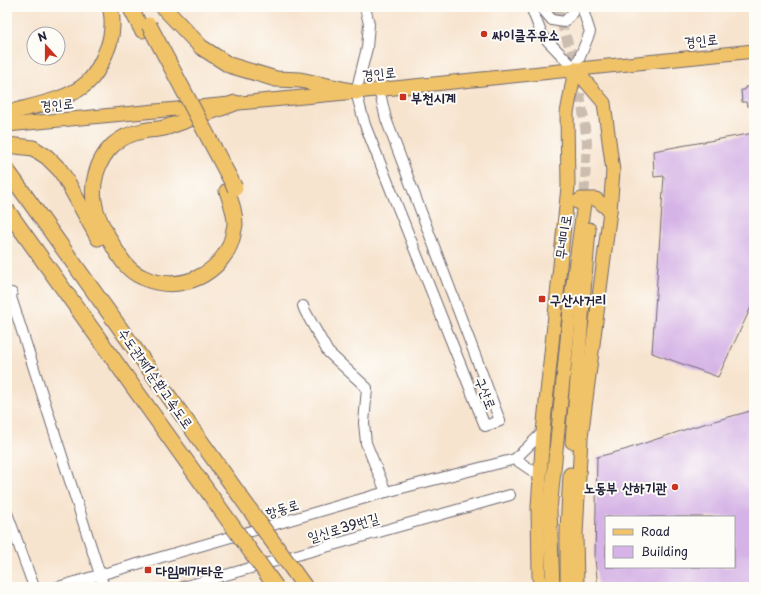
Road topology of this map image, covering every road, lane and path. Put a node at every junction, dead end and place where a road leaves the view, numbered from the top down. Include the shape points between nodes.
1 (110, 7) edge
2 (130, 7) edge
3 (140, 7) edge
4 (162, 7) edge
5 (365, 7) edge
6 (531, 7) edge
7 (541, 7) edge
8 (573, 7) edge
9 (582, 7) edge
10 (145, 28) junction
11 (754, 51) edge
12 (575, 69) junction
13 (379, 90) junction
14 (356, 92) junction
15 (235, 103) junction
16 (7, 113) edge
17 (7, 125) edge
18 (7, 145) edge
19 (7, 170) edge
20 (231, 190) junction
21 (7, 210) edge
22 (610, 211) junction
23 (564, 217) junction
24 (12, 293) dead end
25 (303, 306) dead end
26 (543, 432) junction
27 (515, 458) junction
28 (540, 476) junction
29 (386, 492) junction
30 (510, 495) dead end
31 (7, 513) edge
32 (100, 575) junction
33 (34, 587) edge
34 (58, 587) edge
35 (104, 587) edge
36 (184, 587) edge
37 (276, 587) edge
38 (305, 587) edge
39 (542, 587) edge
40 (553, 587) edge
41 (567, 587) edge
42 (577, 587) edge

1 - 16 highway via 109,46 101,64 87,83 70,94
2 - 10 highway
3 - 10 highway
4 - 14 highway via 201,47 229,65 276,80 300,80
5 - 14 street via 369,24 367,48
6 - 12 street via 542,35
7 - 8 street via 552,20 564,22 573,13
9 - 12 street via 590,32
10 - 20 highway, bridge
11 - 12 main road, 경인로
12 - 13 main road, 경인로
12 - 22 main road via 604,103 613,171
12 - 23 main road via 567,113 568,187
13 - 14 main road, 경인로
13 - 14 street, 구산로 via 386,119 500,421 485,426 365,125
14 - 15 main road, 경인로
15 - 17 main road, 경인로
15 - 20 highway via 163,128 126,136 114,144 99,164 93,192 100,221 120,258 142,277 174,284 193,280 211,271 222,259 231,243 235,225
18 - 20 highway via 33,148 47,157 67,181 112,263 139,286 157,291 174,293 196,289 215,278 229,264 239,246 242,226 242,206
19 - 38 highway, 수도권제1순환고속도로, bridge
21 - 37 highway, 수도권제1순환고속도로, bridge
22 - 23 main road via 596,199 581,199
22 - 42 main road via 581,438 576,534
23 - 26 main road
24 - 32 street via 11,297
25 - 29 street via 328,352 367,388 364,423 366,443
26 - 27 street, 항동로
26 - 28 main road
27 - 28 street
27 - 29 street, 항동로
28 - 39 main road via 539,576
29 - 32 street, 항동로
30 - 36 street, 일신로39번길
31 - 33 street
32 - 34 street, 항동로
32 - 35 street
40 - 41 main road, 무네미로 via 550,510 572,290 584,203 589,225 567,530

